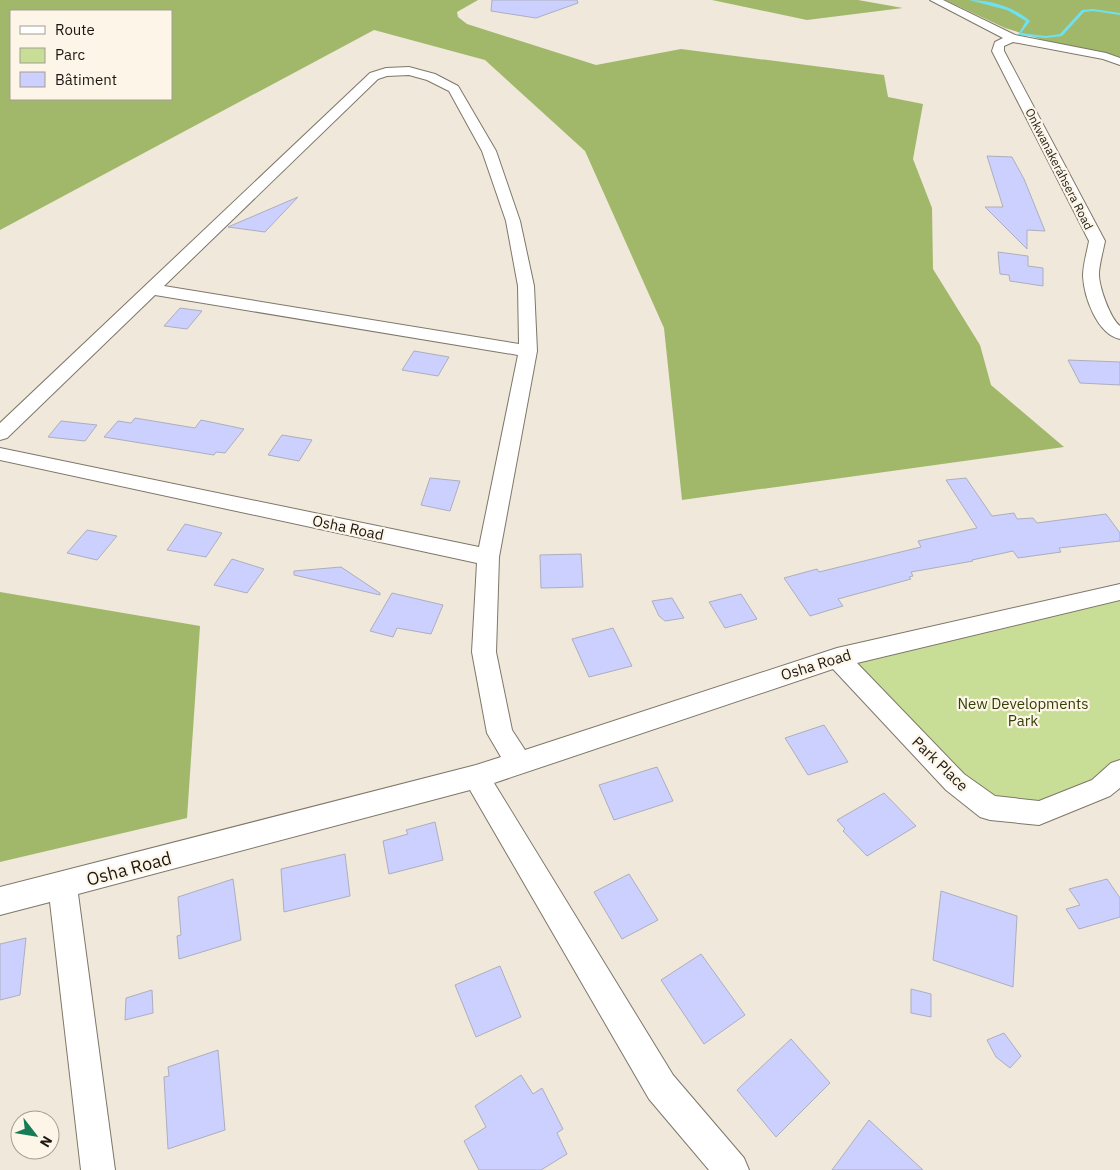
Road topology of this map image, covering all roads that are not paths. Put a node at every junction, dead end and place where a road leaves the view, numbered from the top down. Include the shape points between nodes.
1 (936, 0) edge
2 (1012, 38) junction
3 (1120, 62) edge
4 (151, 289) junction
5 (1120, 334) edge
6 (528, 351) junction
7 (0, 434) edge
8 (0, 454) edge
9 (488, 557) junction
10 (1120, 592) edge
11 (837, 658) junction
12 (519, 763) junction
13 (1120, 770) edge
14 (476, 777) junction
15 (63, 886) junction
16 (0, 901) edge
17 (98, 1170) edge
18 (732, 1170) edge

1 - 2 street
2 - 3 street via 1106,56
2 - 5 street, Onkwanakeráhsera Road via 999,44 998,51 1097,242 1092,274 1094,291 1107,324
4 - 6 street
4 - 6 street via 374,76 409,71 431,77 454,89 489,151 513,222 526,286
4 - 7 street
6 - 9 street
8 - 9 street, Osha Road
9 - 12 street via 484,652 500,733
10 - 11 street, Osha Road
11 - 12 street, Osha Road
11 - 13 street, Park Place via 955,782 990,808 1039,813 1101,788
12 - 14 street, Osha Road
14 - 15 street, Osha Road
14 - 18 street via 661,1087
15 - 16 street, Osha Road
15 - 17 street

